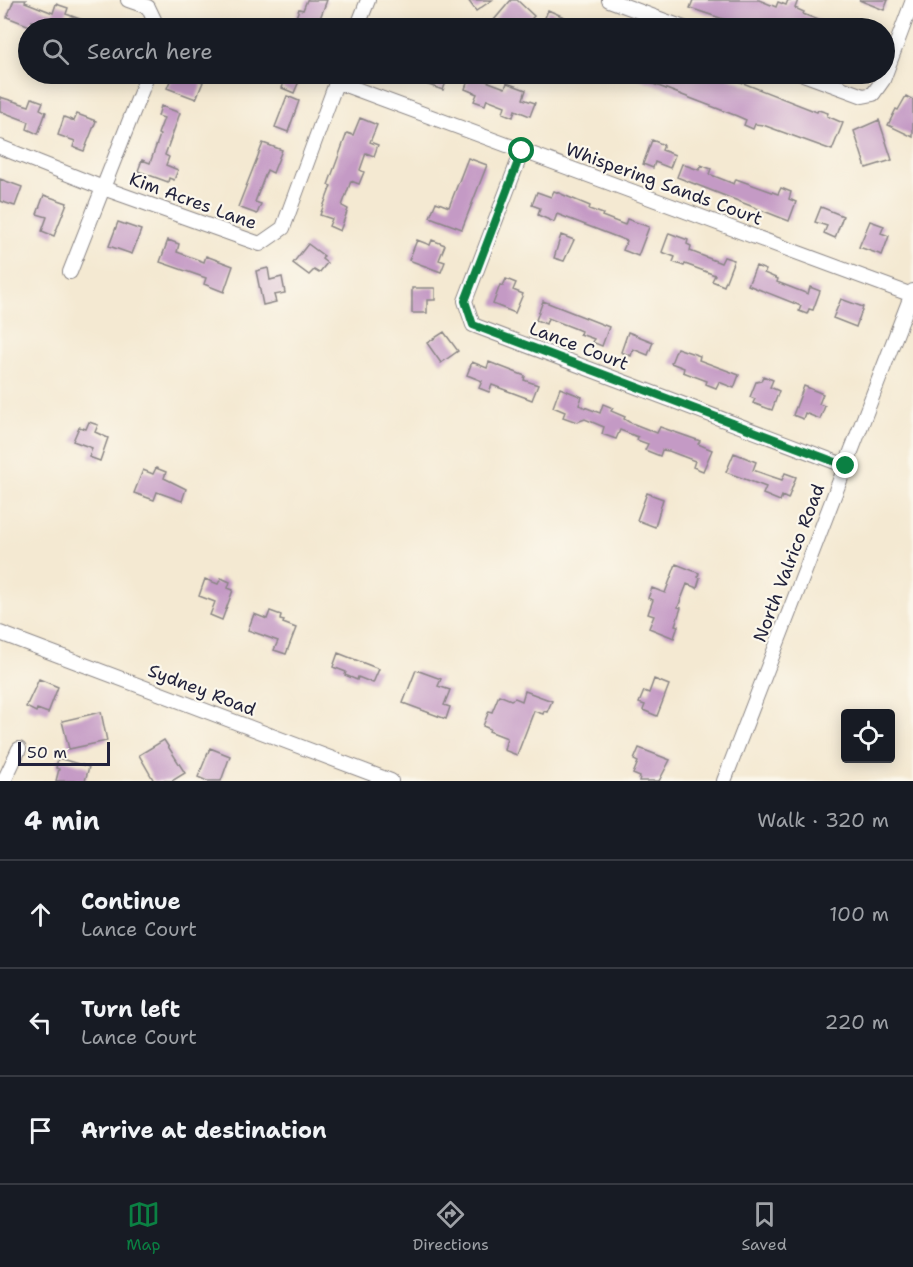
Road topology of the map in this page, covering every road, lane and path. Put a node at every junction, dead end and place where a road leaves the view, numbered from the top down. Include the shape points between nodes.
1 (128, 0) edge
2 (368, 0) edge
3 (609, 0) edge
4 (913, 0) edge
5 (153, 18) edge
6 (361, 18) edge
7 (657, 18) edge
8 (895, 48) edge
9 (144, 84) edge
10 (337, 84) edge
11 (354, 84) edge
12 (830, 84) edge
13 (880, 84) edge
14 (0, 147) edge
15 (522, 151) junction
16 (103, 188) junction
17 (70, 272) dead end
18 (912, 293) edge
19 (846, 466) junction
20 (0, 633) edge
21 (19, 749) dead end
22 (4, 781) edge
23 (391, 781) edge
24 (724, 781) edge

1 - 5 street via 148,7
2 - 6 street
3 - 7 street
4 - 8 street
9 - 16 street, Kim Acres Lane
10 - 16 street, Kim Acres Lane via 282,228 260,244
11 - 15 street, Whispering Sands Court
12 - 13 street via 863,96 873,94
14 - 16 street, Kim Acres Lane
15 - 18 street, Whispering Sands Court
15 - 19 street, Lance Court via 465,301 473,325
16 - 17 street, Kim Acres Lane
18 - 19 street, North Valrico Road
19 - 24 street, North Valrico Road
20 - 23 street, Sydney Road
21 - 22 street

